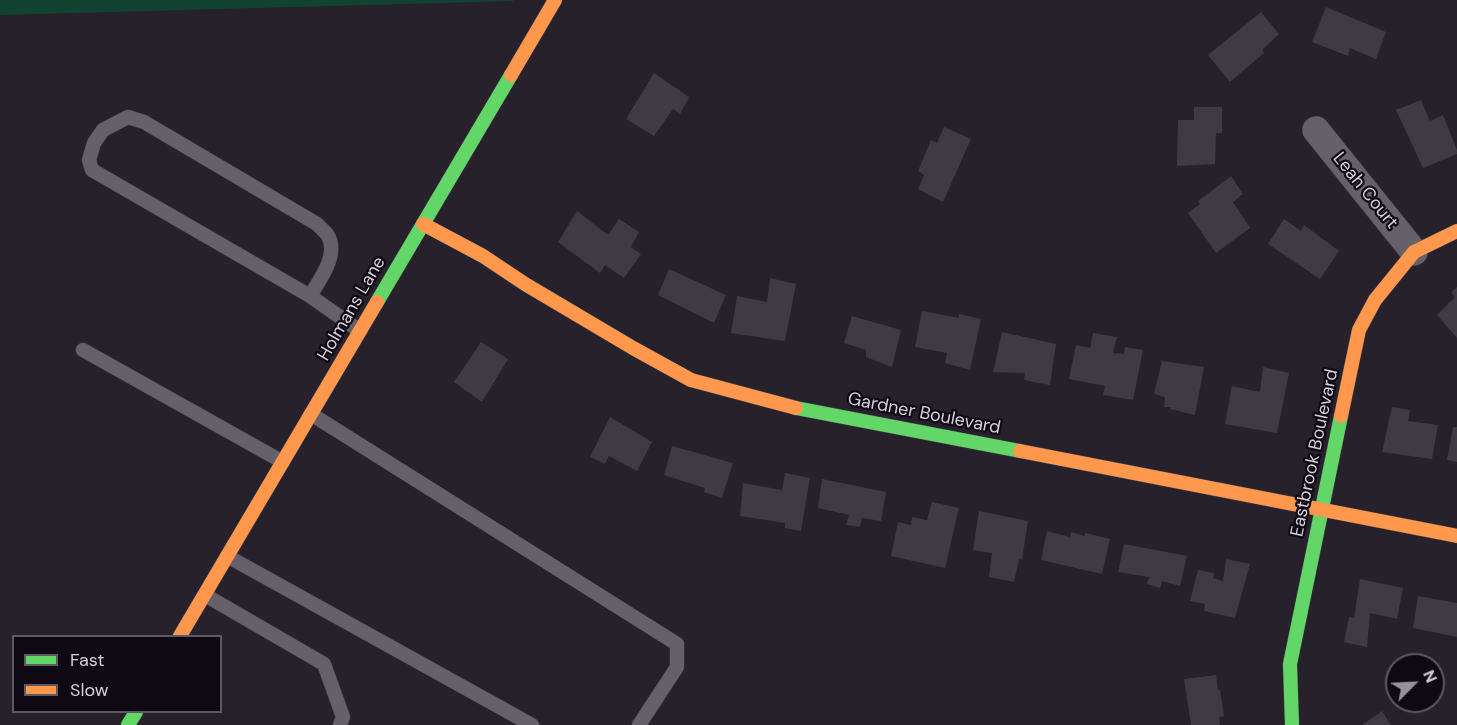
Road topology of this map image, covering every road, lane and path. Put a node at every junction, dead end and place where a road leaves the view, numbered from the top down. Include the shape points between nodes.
1 (555, 0) edge
2 (1316, 130) dead end
3 (423, 224) junction
4 (1457, 231) edge
5 (1414, 252) junction
6 (310, 296) junction
7 (360, 331) junction
8 (82, 350) dead end
9 (311, 414) junction
10 (283, 462) junction
11 (1322, 510) junction
12 (1457, 536) edge
13 (227, 556) junction
14 (204, 595) junction
15 (181, 635) edge
16 (340, 725) edge
17 (532, 725) edge
18 (639, 725) edge
19 (1292, 725) edge

1 - 3 street, Holmans Lane
2 - 5 street, Leah Court
3 - 7 street, Holmans Lane
3 - 11 street, Gardner Boulevard via 691,380 799,409
4 - 5 street, Eastbrook Boulevard
5 - 11 street, Eastbrook Boulevard via 1375,300 1359,330
6 - 6 lane via 92,170 89,160 94,142 103,130 128,117 144,122 316,224 327,234 332,246 330,259
6 - 7 lane
7 - 9 street, Holmans Lane
8 - 10 lane
9 - 10 street, Holmans Lane
9 - 18 lane via 677,644 677,667
10 - 13 street, Holmans Lane
11 - 12 street, Gardner Boulevard
11 - 19 street, Eastbrook Boulevard via 1290,664
13 - 14 street, Holmans Lane
13 - 17 lane
14 - 15 street, Holmans Lane
14 - 16 lane via 324,664 343,717

